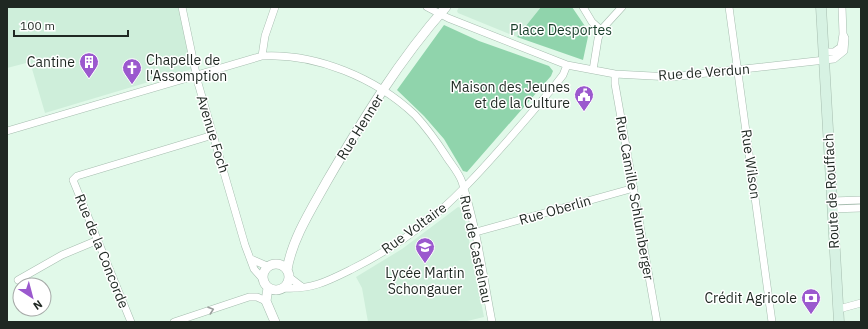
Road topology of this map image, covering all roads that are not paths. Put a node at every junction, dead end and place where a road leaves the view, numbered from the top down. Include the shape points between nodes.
1 (182, 7) edge
2 (275, 7) edge
3 (427, 7) edge
4 (583, 7) edge
5 (622, 7) edge
6 (729, 7) edge
7 (821, 7) edge
8 (842, 7) edge
9 (442, 11) edge
10 (601, 30) junction
11 (262, 56) junction
12 (824, 56) junction
13 (567, 65) junction
14 (593, 70) junction
15 (738, 71) junction
16 (196, 74) junction
17 (615, 74) junction
18 (382, 90) junction
19 (7, 131) edge
20 (213, 135) junction
21 (634, 188) junction
22 (464, 189) junction
23 (861, 200) edge
24 (832, 205) junction
25 (861, 208) edge
26 (476, 232) junction
27 (98, 240) junction
28 (289, 255) junction
29 (251, 259) junction
30 (278, 264) junction
31 (267, 266) junction
32 (288, 273) junction
33 (23, 277) edge
34 (262, 278) junction
35 (302, 287) junction
36 (268, 288) junction
37 (281, 289) junction
38 (861, 303) edge
39 (268, 305) junction
40 (839, 309) junction
41 (131, 322) edge
42 (174, 322) edge
43 (275, 322) edge
44 (492, 322) edge
45 (657, 322) edge
46 (772, 322) edge
47 (839, 322) edge

1 - 16 street, Avenue Foch
2 - 11 street via 265,36
3 - 9 street, Rue de Verdun
4 - 10 street via 592,22
5 - 10 street
6 - 15 street, Rue Wilson
7 - 12 main road, Route de Rouffach
8 - 12 street via 843,34 840,52
9 - 13 street, Rue de Verdun
9 - 18 street, Rue Henner
10 - 14 street
11 - 16 street, Rue de Castelnau
11 - 18 street, Rue de Castelnau via 279,55 338,69
12 - 15 street, Rue de Verdun
12 - 24 main road, Route de Rouffach
13 - 14 street, Rue de Verdun
13 - 22 street, Rue Voltaire via 556,84
14 - 17 street, Rue de Verdun
15 - 17 street, Rue de Verdun via 671,77
15 - 46 street, Rue Wilson
16 - 19 street, Rue de Castelnau
16 - 20 street, Avenue Foch
17 - 21 street, Rue Camille Schlumberger
18 - 22 street, Rue de Castelnau via 415,116 434,137 462,181
18 - 28 street, Rue Henner via 321,192
20 - 27 street, Rue de la Concorde via 77,176 73,180
20 - 29 street, Avenue Foch
21 - 26 street, Rue Oberlin
21 - 45 street, Rue Camille Schlumberger
22 - 26 street, Rue de Castelnau
22 - 35 street, Rue Voltaire via 420,226 367,261 326,282 313,287
23 - 24 street
24 - 25 street
24 - 40 main road, Route de Rouffach
26 - 44 street, Rue de Castelnau
27 - 33 street via 62,255
27 - 41 street, Rue de la Concorde
28 - 30 street, Rue Henner
28 - 32 street, Rue Henner
29 - 31 street
29 - 34 street, Avenue Foch via 254,269
30 - 31 street
30 - 32 street
31 - 34 street
32 - 35 street
32 - 37 street via 288,283
34 - 36 street
35 - 37 street, Rue Voltaire
36 - 37 street
36 - 39 street
37 - 39 street
38 - 40 street
42 -> 39 street via 249,297 257,297
39 - 43 street
40 - 47 main road, Route de Rouffach

